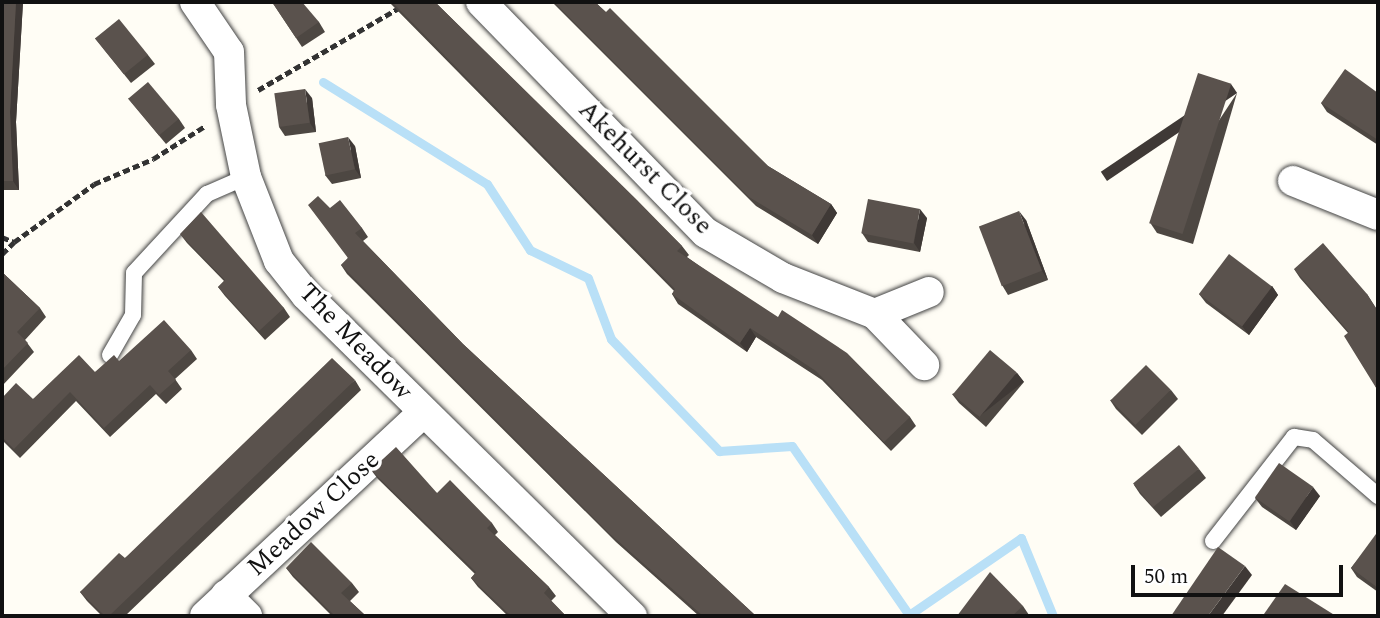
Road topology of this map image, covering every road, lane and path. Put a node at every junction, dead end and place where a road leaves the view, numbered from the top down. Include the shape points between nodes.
1 (195, 2) edge
2 (481, 2) edge
3 (246, 177) junction
4 (1293, 181) dead end
5 (1378, 215) edge
6 (14, 242) dead end
7 (2, 254) edge
8 (929, 292) dead end
9 (875, 314) junction
10 (110, 355) edge
11 (924, 365) dead end
12 (424, 412) junction
13 (1378, 496) edge
14 (1213, 541) dead end
15 (226, 596) junction
16 (205, 616) edge
17 (247, 616) edge
18 (632, 616) edge

1 - 3 street, The Meadow via 229,52 231,105
2 - 9 street, Akehurst Close via 706,233 783,278
3 - 10 lane via 207,194 134,273 133,315
3 - 12 street, The Meadow via 279,261
4 - 5 street
6 - 7 path
8 - 9 street
9 - 11 street, Akehurst Close
12 - 15 street, Meadow Close
12 - 18 street, The Meadow
13 - 14 lane via 1313,440 1294,438
15 - 16 street, Meadow Close
15 - 17 street

